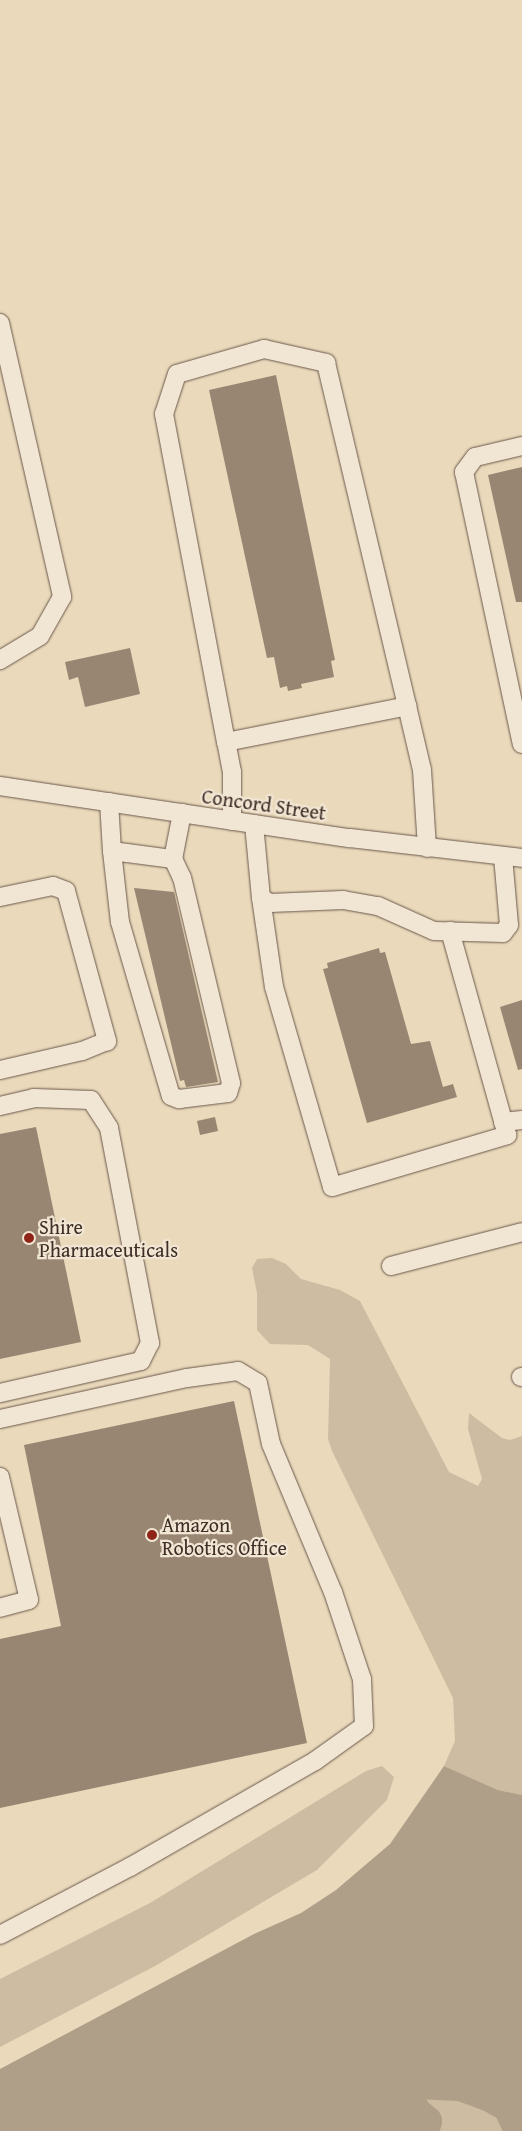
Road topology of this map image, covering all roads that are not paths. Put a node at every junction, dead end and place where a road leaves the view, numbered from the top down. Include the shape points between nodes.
1 (0, 323) edge
2 (522, 446) edge
3 (0, 660) edge
4 (407, 706) junction
5 (226, 742) junction
6 (522, 744) edge
7 (0, 786) edge
8 (109, 802) junction
9 (182, 813) junction
10 (232, 821) junction
11 (254, 824) junction
12 (427, 848) junction
13 (112, 851) junction
14 (503, 856) junction
15 (522, 858) edge
16 (173, 859) junction
17 (0, 898) edge
18 (261, 898) junction
19 (515, 905) edge
20 (450, 931) junction
21 (0, 1070) edge
22 (0, 1106) edge
23 (522, 1120) edge
24 (503, 1122) junction
25 (522, 1232) edge
26 (391, 1266) dead end
27 (0, 1393) edge
28 (0, 1419) edge
29 (0, 1478) edge
30 (0, 1608) edge
31 (0, 1935) edge

1 - 3 street via 62,597 40,636
2 - 6 street via 476,457 464,472
4 - 5 street
4 - 5 street via 326,363 264,349 178,374 164,414
4 - 12 street via 422,770
5 - 10 street via 232,772
7 - 8 street, Concord Street
8 - 9 street, Concord Street
8 - 13 street
9 - 10 street, Concord Street
9 - 16 street
10 - 11 street, Concord Street
11 - 12 street, Concord Street
11 - 18 street
12 - 14 street, Concord Street
13 - 16 street
13 - 16 street via 120,922 171,1096 179,1099 228,1093 231,1083 182,878
14 - 15 street, Concord Street
14 - 19 street
17 - 21 street via 53,886 66,891 107,1041 82,1052
18 - 20 street via 270,903 343,900 378,906 434,931
18 - 24 street via 274,987 332,1187 507,1135
19 - 20 street via 503,933
20 - 24 street
22 - 27 street via 34,1098 91,1100 109,1128 150,1343 141,1361
23 - 24 street
25 - 26 street
28 - 31 street via 187,1378 238,1371 258,1383 271,1444 333,1592 362,1679 364,1726 315,1761 130,1867
29 - 30 street via 29,1600

